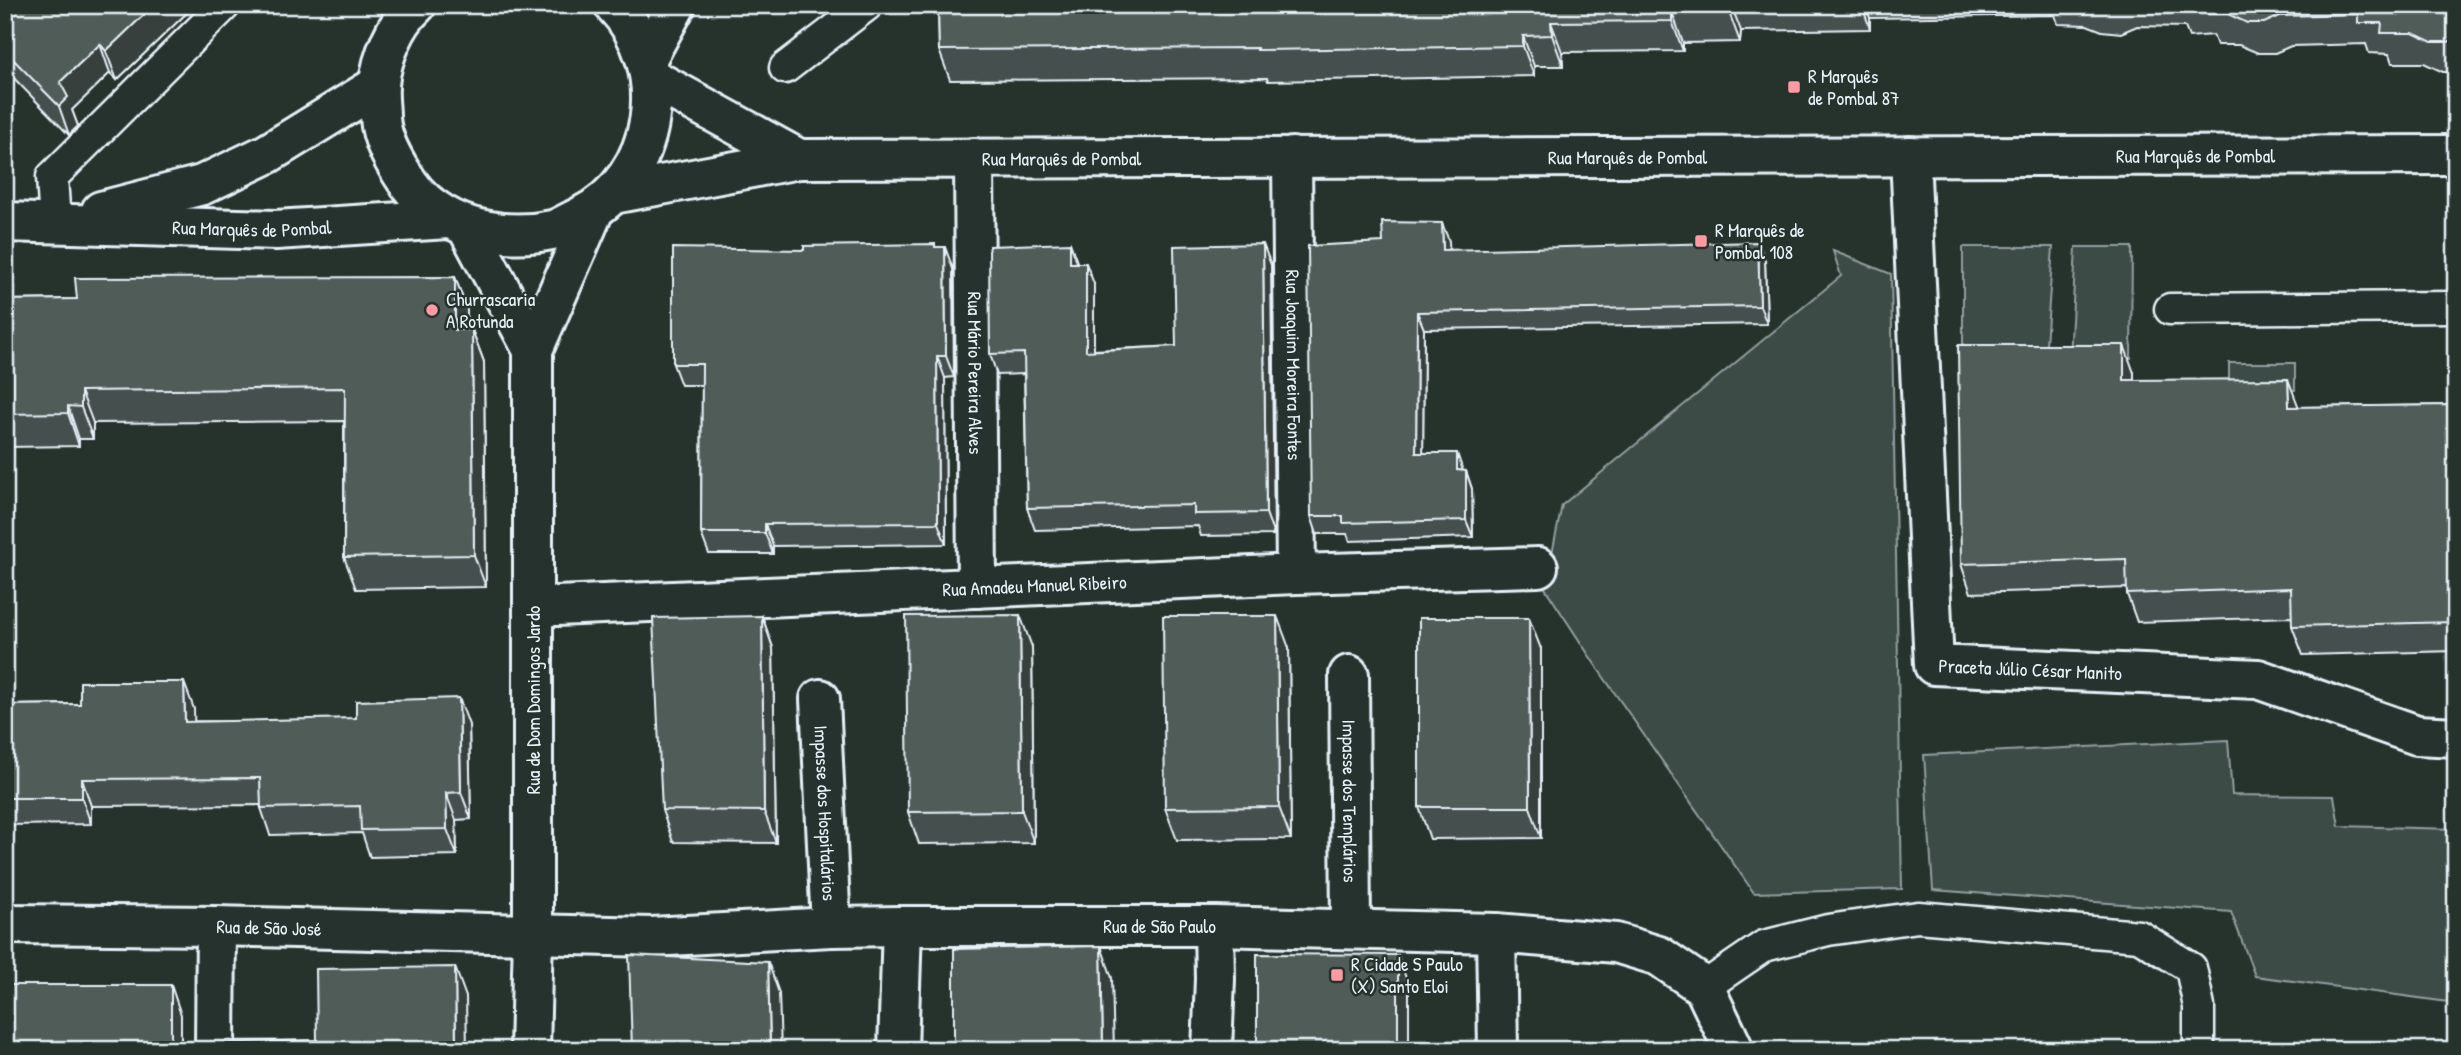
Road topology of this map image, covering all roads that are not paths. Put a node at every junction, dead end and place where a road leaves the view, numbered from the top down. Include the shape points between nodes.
1 (225, 5) edge
2 (614, 5) edge
3 (676, 5) edge
4 (867, 5) edge
5 (411, 8) edge
6 (649, 68) junction
7 (785, 68) dead end
8 (379, 85) junction
9 (2456, 155) edge
10 (1910, 156) junction
11 (1292, 157) junction
12 (974, 158) junction
13 (799, 159) junction
14 (603, 202) junction
15 (5, 222) edge
16 (55, 223) junction
17 (458, 223) junction
18 (2456, 307) edge
19 (2169, 309) dead end
20 (533, 350) junction
21 (1538, 567) dead end
22 (1296, 574) junction
23 (978, 588) junction
24 (533, 607) junction
25 (1349, 675) dead end
26 (820, 699) dead end
27 (2456, 737) edge
28 (5, 924) edge
29 (216, 926) junction
30 (902, 926) junction
31 (1214, 926) junction
32 (831, 927) junction
33 (1352, 928) junction
34 (1496, 933) junction
35 (533, 934) junction
36 (1704, 987) junction
37 (215, 1050) edge
38 (530, 1050) edge
39 (898, 1050) edge
40 (1212, 1050) edge
41 (1498, 1050) edge
42 (1734, 1050) edge
43 (2199, 1050) edge

1 - 16 lane via 52,177
2 - 6 street via 628,20
3 - 6 street
4 - 7 lane
5 - 8 street via 389,47
6 - 13 street, Rua Marquês de Pombal
6 - 14 street via 651,120 638,160
8 - 16 street, Rua Marquês de Pombal via 267,154 202,185
8 - 17 street via 380,124 394,162 417,195
9 - 10 street, Rua Marquês de Pombal
10 - 11 street, Rua Marquês de Pombal
10 - 27 street, Praceta Júlio César Manito via 1934,665 2258,679 2417,735
11 - 12 street, Rua Marquês de Pombal
11 - 22 street, Rua Joaquim Moreira Fontes
12 - 13 street, Rua Marquês de Pombal
12 - 23 street, Rua Mário Pereira Alves
13 - 14 street, Rua Marquês de Pombal
14 - 17 street via 554,230 510,236
14 - 20 street, Rua de Dom Domingos Jardo
15 - 16 street, Rua Marquês de Pombal
16 - 17 street, Rua Marquês de Pombal via 276,230
17 - 20 street, Rua de Dom Domingos Jardo
18 - 19 lane
20 - 24 street, Rua de Dom Domingos Jardo
21 - 22 street, Rua Amadeu Manuel Ribeiro
22 - 23 street, Rua Amadeu Manuel Ribeiro
23 - 24 street, Rua Amadeu Manuel Ribeiro
24 - 35 street, Rua de Dom Domingos Jardo
25 - 33 street, Impasse dos Templários
26 - 32 street, Impasse dos Hospitalários
28 - 29 street, Rua de São José
29 - 35 street, Rua de São José
29 - 37 street
30 - 31 street, Rua de São Paulo
30 - 32 street, Rua de São Paulo
30 - 39 street
31 - 33 street, Rua de São Paulo
31 - 40 street
32 - 35 street, Rua de São Paulo via 651,937
33 - 34 street, Rua de São Paulo
34 - 36 street, Rua de São Paulo via 1616,943 1660,956
34 - 41 street
35 - 38 street, Rua de Dom Domingos Jardo
36 - 42 street, Rua de São Paulo
36 - 43 lane via 1764,946 1828,929 1918,917 2139,936 2191,968 2199,1007

